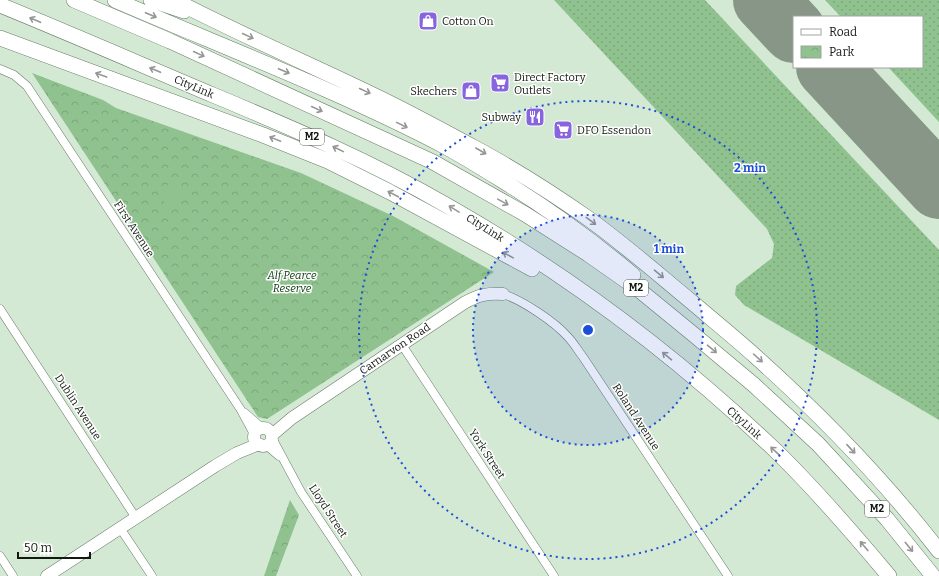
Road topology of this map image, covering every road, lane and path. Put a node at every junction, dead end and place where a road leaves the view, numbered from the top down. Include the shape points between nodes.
1 (74, 0) edge
2 (115, 0) edge
3 (151, 0) edge
4 (174, 0) edge
5 (0, 5) edge
6 (212, 20) junction
7 (0, 38) edge
8 (0, 69) edge
9 (503, 294) joint
10 (603, 308) junction
11 (0, 309) edge
12 (693, 334) junction
13 (402, 345) junction
14 (263, 436) junction
15 (136, 518) junction
16 (120, 528) junction
17 (939, 551) edge
18 (0, 556) edge
19 (13, 576) edge
20 (47, 576) edge
21 (152, 576) edge
22 (357, 576) edge
23 (554, 576) edge
24 (728, 576) edge
25 (889, 576) edge
26 (933, 576) edge

1 -> 12 highway, M2 via 170,40 433,162 525,214 588,254 638,289
2 -> 12 highway via 301,78 447,148 487,171 578,231 632,275
3 - 6 highway
4 - 6 highway
10 -> 5 highway, CityLink / M2 via 498,236 387,173 314,138
6 -> 17 highway via 374,95 476,148 521,174 590,220 660,275 796,393 880,480
10 -> 7 highway via 396,195 328,161
8 - 14 street, First Avenue via 14,75 27,86 241,410
9 - 13 street, Carnarvon Road via 477,296
9 - 24 street, Roland Avenue via 516,298 568,336
25 -> 10 highway, CityLink / M2 via 851,530 777,453 659,349
11 - 15 street, Dublin Avenue
12 -> 26 highway, M2 via 754,385 818,444 887,519
13 - 14 street, Carnarvon Road
13 - 23 street, York Street
14 - 15 street, Carnarvon Road
14 - 22 street, Lloyd Street via 281,458
15 - 16 street, Carnarvon Road
16 - 20 street, Carnarvon Road
16 - 21 street
18 - 19 street

